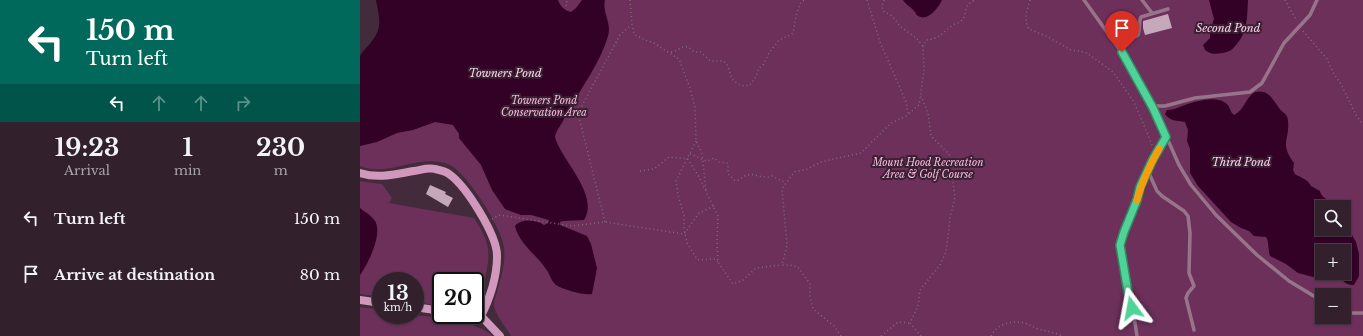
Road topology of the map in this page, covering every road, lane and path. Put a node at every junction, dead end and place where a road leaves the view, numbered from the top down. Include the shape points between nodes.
1 (566, 0) edge
2 (630, 0) edge
3 (805, 0) edge
4 (867, 0) edge
5 (884, 0) edge
6 (975, 0) edge
7 (1030, 0) edge
8 (1084, 0) edge
9 (1142, 0) edge
10 (1285, 0) edge
11 (1317, 0) edge
12 (566, 6) dead end
13 (1168, 9) dead end
14 (1152, 13) junction
15 (632, 24) junction
16 (1300, 26) junction
17 (1116, 44) junction
18 (923, 46) junction
19 (670, 53) junction
20 (921, 95) junction
21 (1152, 106) junction
22 (908, 114) junction
23 (1363, 125) edge
24 (1166, 137) junction
25 (696, 142) junction
26 (690, 154) junction
27 (1154, 157) junction
28 (688, 159) junction
29 (703, 159) junction
30 (640, 171) dead end
31 (1148, 171) junction
32 (360, 173) edge
33 (786, 183) junction
34 (707, 192) junction
35 (714, 206) junction
36 (499, 215) dead end
37 (605, 222) junction
38 (684, 234) junction
39 (718, 262) junction
40 (782, 265) junction
41 (1315, 297) edge
42 (360, 300) edge
43 (372, 302) edge
44 (484, 306) edge
45 (1351, 312) edge
46 (1363, 313) edge
47 (484, 321) edge
48 (910, 323) junction
49 (1194, 330) dead end
50 (500, 336) edge
51 (841, 336) edge
52 (881, 336) edge
53 (921, 336) edge
54 (991, 336) edge
55 (1063, 336) edge
56 (1137, 336) edge

1 - 12 path
2 - 15 path
3 - 19 path via 797,12 793,33 779,40 750,84 738,84 732,79 727,64 722,61 710,61 701,52 694,52 689,47
4 - 22 path via 880,42 906,102
5 - 18 path via 884,11
6 - 18 path via 965,9 963,20 945,33 932,40 926,40
7 - 27 path via 1025,14 1029,29 1048,36 1071,50 1088,53 1113,72 1134,102 1152,143
8 - 17 lane
9 - 14 lane
10 - 16 path
11 - 16 lane via 1310,15
13 - 14 lane
14 - 17 lane via 1140,17 1136,37
15 - 19 path via 634,34
15 - 37 path via 620,35 578,112
16 - 21 lane via 1284,43 1262,83 1250,92
16 - 23 path via 1327,59
17 - 21 lane
18 - 20 path via 924,71
19 - 25 path via 679,59 690,88 695,107
20 - 22 path via 919,105
20 - 48 path via 928,113 931,136 948,154 955,197 946,252 940,265 920,290 918,306
21 - 24 lane
22 - 33 path via 891,123 861,153 821,162 794,172
24 - 27 lane
24 - 41 lane via 1191,185 1216,215 1257,255 1289,281
25 - 26 path
25 - 29 path
26 - 28 path
26 - 29 path
27 - 31 lane
28 - 30 path via 669,157 654,169
28 - 34 path
28 - 38 path via 676,181 684,216
29 - 33 path via 707,161 714,158 727,163 728,174 737,181 744,175 754,174 768,178 772,176
29 - 34 path
31 - 49 lane via 1162,196 1188,216 1189,273 1194,286 1186,298
31 - 56 lane via 1120,245
32 - 44 street via 377,176 432,168 446,172 459,183 486,223 497,253 494,280
33 - 40 path via 782,190 787,245
34 - 35 path
35 - 38 path via 699,213
35 - 39 path via 718,216
36 - 37 path via 572,226
37 - 38 path
38 - 39 path via 697,259 714,258
39 - 40 path via 733,284 743,280 756,268
40 - 51 path via 798,267 810,284 813,309 834,326
42 - 43 street
45 - 46 lane
47 - 50 street
48 - 52 path via 898,322
48 - 53 path
54 - 55 path via 1006,322 1014,322 1025,323

